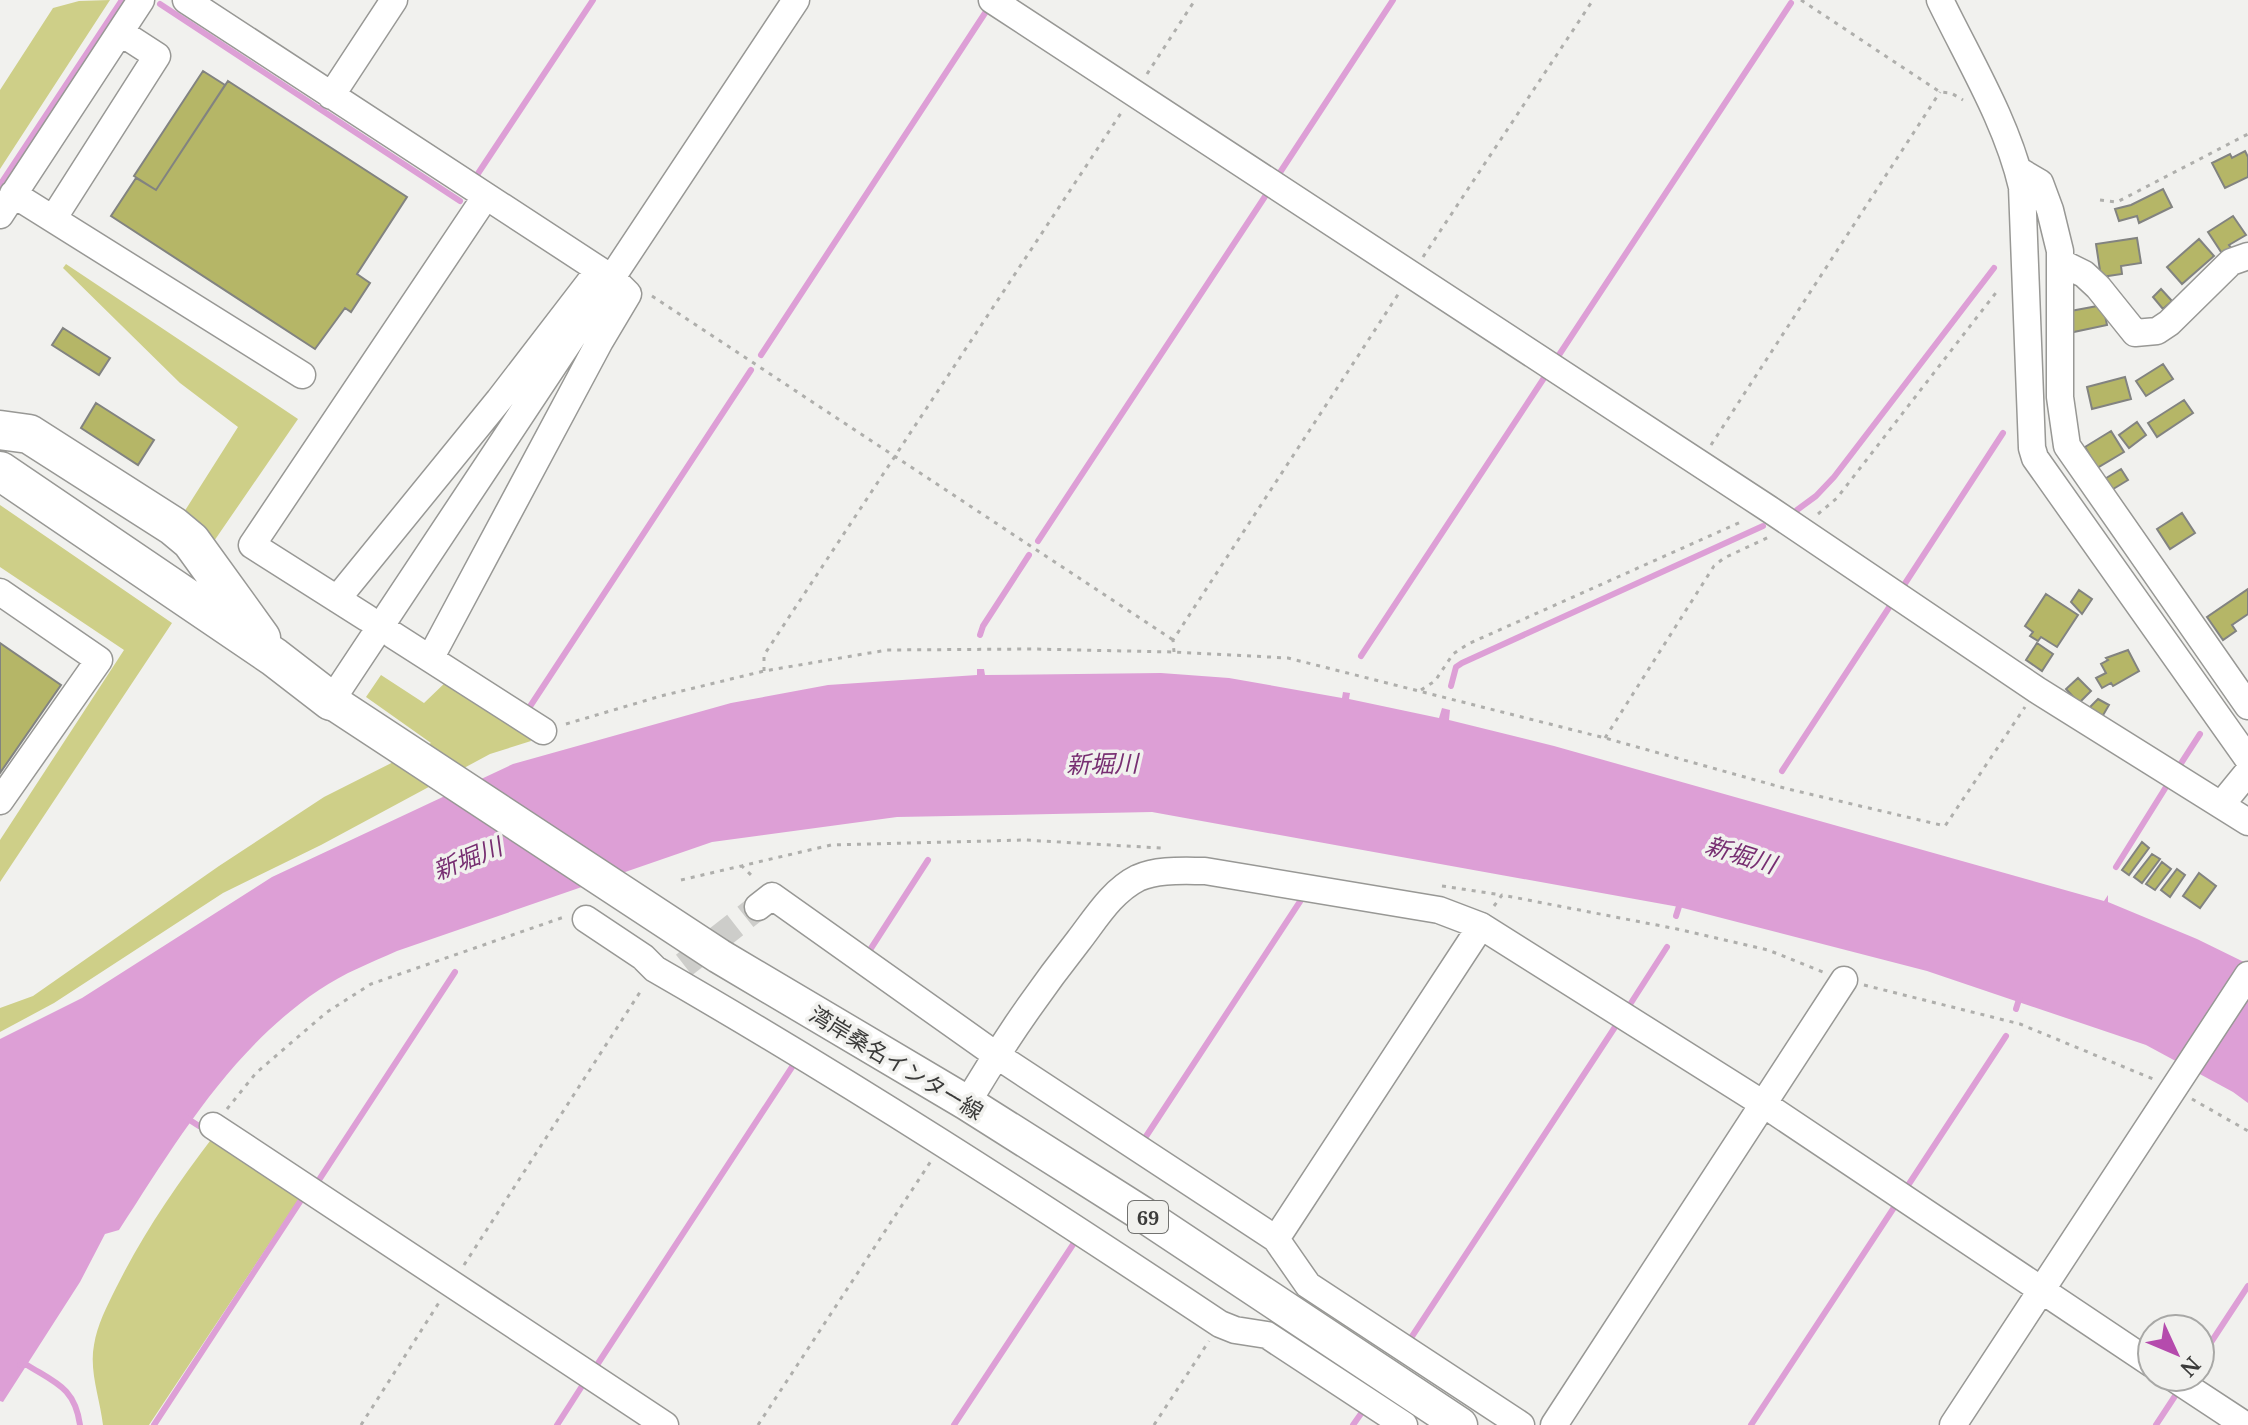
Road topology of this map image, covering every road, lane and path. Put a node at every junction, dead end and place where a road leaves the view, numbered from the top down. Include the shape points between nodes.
1 (141, 0) edge
2 (186, 0) edge
3 (394, 0) edge
4 (796, 0) edge
5 (992, 0) edge
6 (1195, 0) edge
7 (1593, 0) edge
8 (1801, 0) edge
9 (1940, 0) edge
10 (120, 32) junction
11 (1940, 92) junction
12 (1134, 93) junction
13 (1951, 93) dead end
14 (331, 96) junction
15 (2248, 134) edge
16 (2018, 170) junction
17 (486, 196) junction
18 (2100, 200) dead end
19 (7, 204) edge
20 (53, 219) junction
21 (2248, 256) edge
22 (2060, 262) junction
23 (1411, 275) junction
24 (613, 279) junction
25 (302, 375) dead end
26 (0, 430) edge
27 (0, 441) edge
28 (0, 450) edge
29 (894, 458) junction
30 (1699, 463) junction
31 (0, 471) edge
32 (0, 492) edge
33 (1769, 509) junction
34 (0, 592) edge
35 (337, 599) junction
36 (367, 618) dead end
37 (393, 635) dead end
38 (1173, 640) junction
39 (1174, 652) junction
40 (274, 657) junction
41 (431, 657) junction
42 (764, 671) junction
43 (2037, 690) junction
44 (1418, 691) junction
45 (331, 701) junction
46 (2248, 706) edge
47 (543, 731) joint
48 (2248, 759) edge
49 (2248, 772) edge
50 (0, 801) edge
51 (2221, 805) junction
52 (2248, 822) edge
53 (1165, 848) dead end
54 (681, 880) dead end
55 (1440, 885) dead end
56 (1502, 895) dead end
57 (758, 907) tunnel mouth
58 (586, 919) joint
59 (1481, 926) junction
60 (670, 971) junction
61 (2248, 975) edge
62 (1844, 980) dead end
63 (996, 1055) junction
64 (967, 1103) junction
65 (1765, 1105) junction
66 (213, 1126) joint
67 (942, 1144) junction
68 (1276, 1239) junction
69 (451, 1284) junction
70 (2041, 1290) junction
71 (1220, 1324) junction
72 (2136, 1353) edge
73 (2196, 1393) edge
74 (361, 1425) edge
75 (665, 1425) edge
76 (758, 1425) edge
77 (1154, 1425) edge
78 (1404, 1425) edge
79 (1460, 1425) edge
80 (1521, 1425) edge
81 (1554, 1425) edge
82 (1953, 1425) edge
83 (2245, 1425) edge

1 - 10 street
2 - 14 street
3 - 14 street
4 - 24 street
5 - 12 street
6 - 12 path
7 - 23 path
8 - 11 path
9 - 16 street
10 - 19 street
10 - 20 street via 157,56
11 - 13 path
11 - 30 path
12 - 23 street
12 - 29 path
14 - 17 street
15 - 18 path via 2117,202
16 - 22 street via 2040,183
16 - 48 street via 2035,458
17 - 24 street
17 - 35 street via 252,545
19 - 20 street
20 - 25 street
21 - 22 street via 2231,262 2169,323 2157,331 2135,333 2098,287
22 - 46 street via 2060,397 2067,446
23 - 30 street
23 - 38 path
24 - 29 path via 636,285
24 - 35 street via 592,279
24 - 41 street via 628,294
24 - 45 street
26 - 40 highway via 29,434 173,526 191,541
27 - 40 highway via 18,446 163,540
28 - 40 highway via 196,584
29 - 38 path
29 - 42 path via 764,655
30 - 33 street
31 - 40 highway
32 - 40 highway via 204,629
33 - 43 street
33 - 44 path via 1468,644 1453,654 1435,681
34 - 50 street via 99,660
35 - 36 street
37 - 41 street
38 - 39 path
39 - 42 path via 887,650
39 - 44 path via 1288,658
40 - 45 highway, 69
41 - 47 street
42 - 47 path
43 - 44 path via 1945,826
43 - 51 street
45 - 64 main road, 湾岸桑名インター線 / 69 via 719,956
49 - 51 street
51 - 52 street
53 - 54 path via 1025,840 831,845
55 - 56 path
57 - 63 street via 772,896
58 - 60 street
58 - 66 path via 573,914 544,922 371,984 327,1012 256,1073
59 - 63 street via 1439,910 1205,871 1174,870 1139,878 1110,900
59 - 65 street
59 - 68 street
60 - 67 street
60 - 69 path
61 - 70 street
62 - 65 street
63 - 64 street
63 - 68 street
64 - 79 main road, 湾岸桑名インター線 / 69 via 1279,1302
65 - 70 street
65 - 81 street
66 - 69 street
67 - 71 street
67 - 76 path
68 - 80 street via 1308,1285
69 - 74 path
69 - 75 street
70 - 72 street
70 - 82 street
71 - 77 path
71 - 78 street via 1267,1335
73 - 83 street

